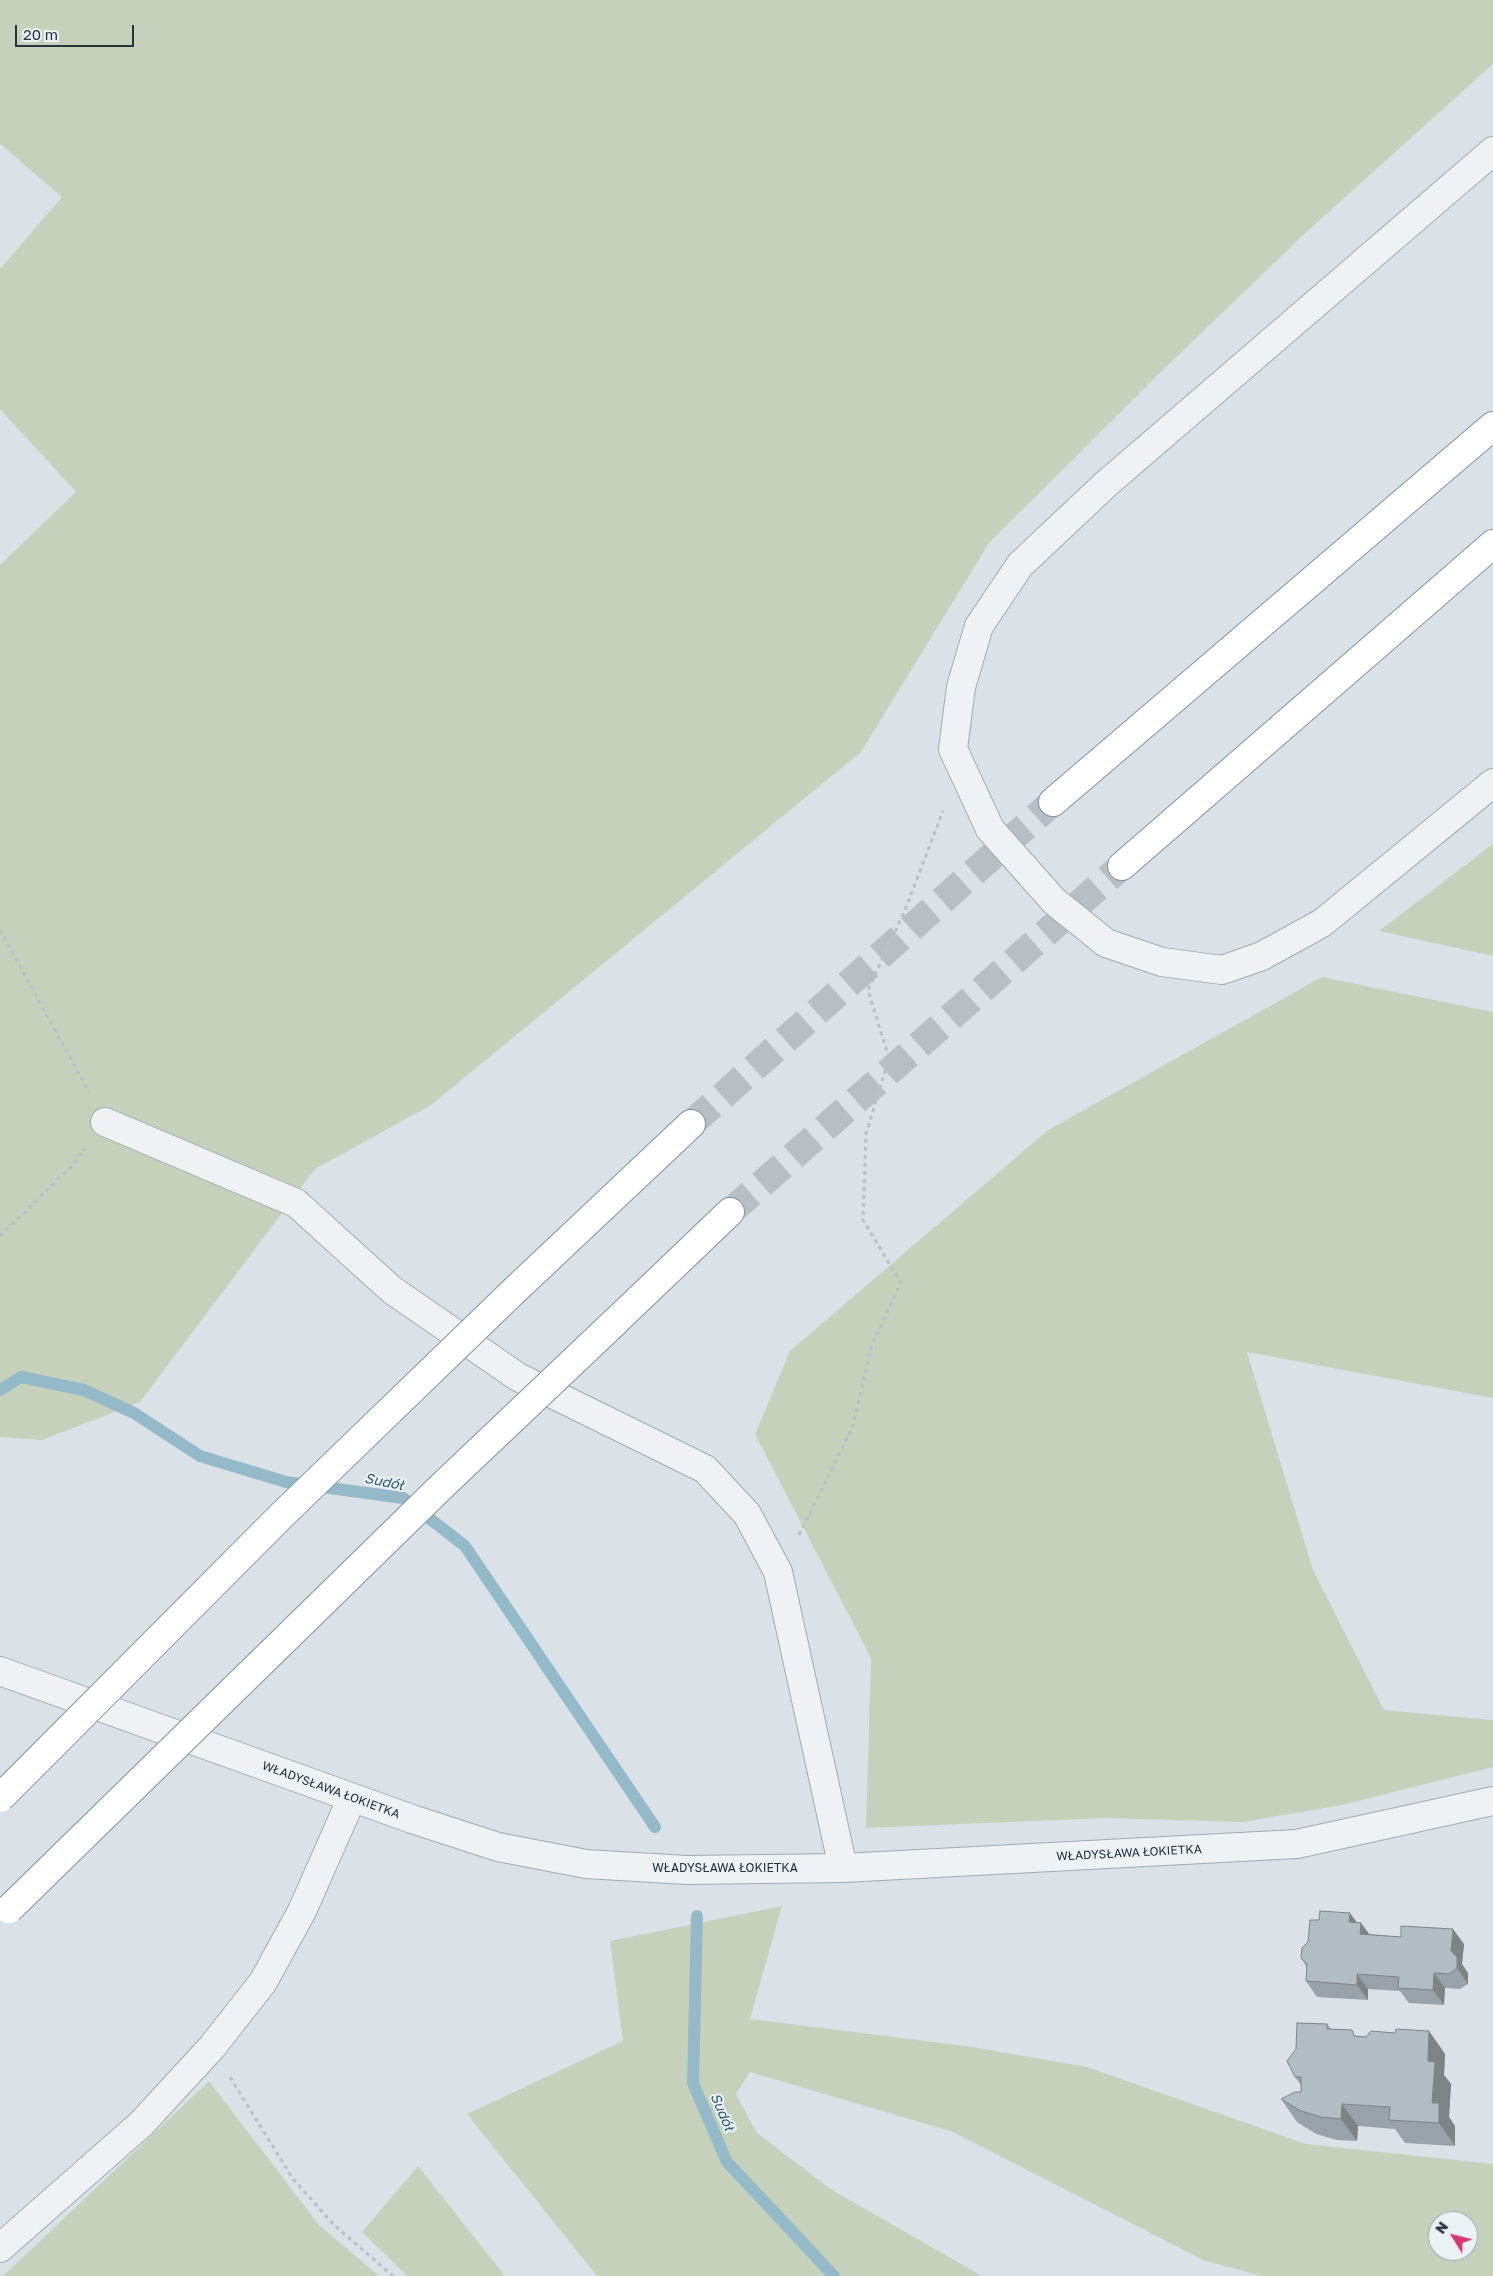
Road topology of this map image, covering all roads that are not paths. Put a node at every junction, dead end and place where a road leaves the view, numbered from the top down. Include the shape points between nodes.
1 (1493, 152) edge
2 (1493, 426) edge
3 (1493, 544) edge
4 (1493, 783) edge
5 (1053, 802) tunnel mouth
6 (1122, 866) tunnel mouth
7 (105, 1122) road end
8 (691, 1124) tunnel mouth
9 (730, 1212) tunnel mouth
10 (0, 1671) edge
11 (0, 1798) edge
12 (352, 1798) junction
13 (1488, 1808) edge
14 (843, 1868) junction
15 (4, 1913) edge
16 (0, 2248) edge

1 - 4 street via 1106,484 1020,565 979,626 962,687 953,749 990,829 1054,901 1106,943 1162,962 1222,970 1262,956 1322,923
2 - 5 highway
3 - 6 highway
7 - 14 street via 296,1203 392,1290 518,1377 705,1469 747,1514 778,1572
8 - 11 highway, bridge via 282,1515
9 - 15 highway, bridge via 435,1492
10 - 12 street, WŁADYSŁAWA ŁOKIETKA
12 - 14 street, WŁADYSŁAWA ŁOKIETKA via 498,1847 586,1864 686,1870
12 - 16 street via 302,1911 263,1982 212,2047 141,2124
13 - 14 street, WŁADYSŁAWA ŁOKIETKA via 1297,1844

